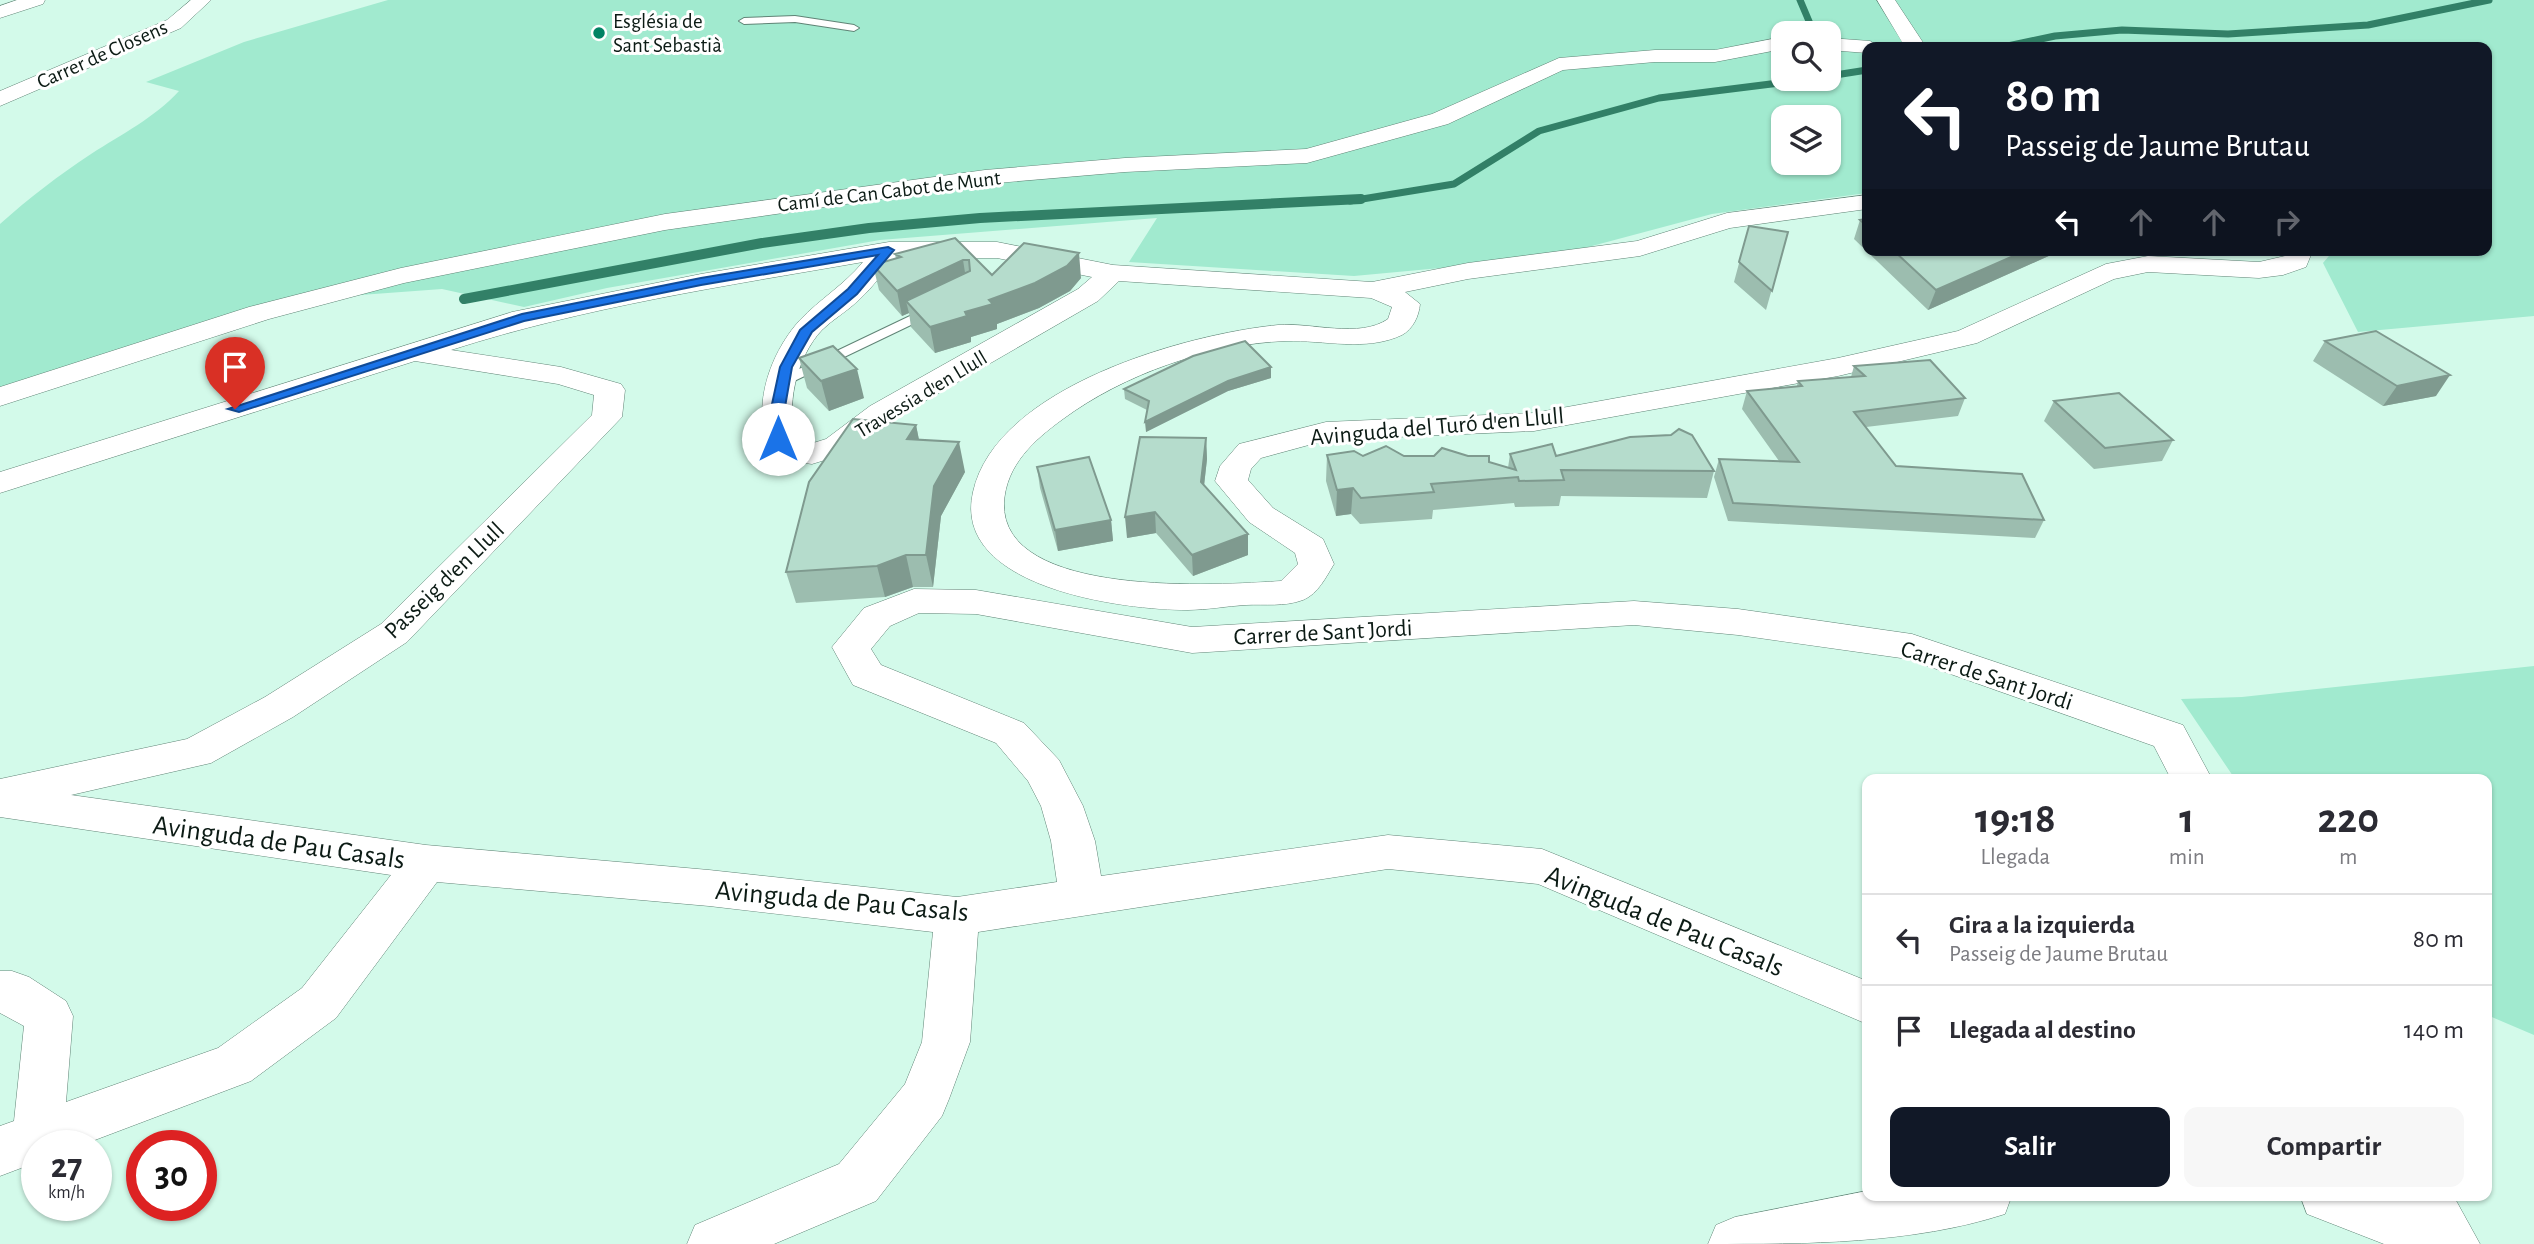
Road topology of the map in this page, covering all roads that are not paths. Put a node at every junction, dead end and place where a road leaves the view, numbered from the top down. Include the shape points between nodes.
1 (13, 0) edge
2 (36, 0) edge
3 (1886, 0) edge
4 (206, 1) edge
5 (0, 4) edge
6 (0, 12) edge
7 (744, 21) dead end
8 (854, 28) dead end
9 (1913, 42) edge
10 (1771, 45) edge
11 (1841, 45) edge
12 (1862, 47) edge
13 (0, 99) edge
14 (1862, 203) edge
15 (888, 250) junction
16 (2298, 256) edge
17 (1113, 272) junction
18 (1372, 290) junction
19 (944, 303) edge
20 (409, 353) junction
21 (784, 380) junction
22 (0, 397) edge
23 (0, 483) edge
24 (2189, 774) edge
25 (0, 794) edge
26 (0, 801) edge
27 (426, 863) junction
28 (1082, 898) junction
29 (957, 916) junction
30 (0, 992) edge
31 (1862, 1001) edge
32 (19, 1144) edge
33 (1955, 1201) edge
34 (2342, 1201) edge
35 (2427, 1201) edge
36 (2451, 1243) edge
37 (714, 1244) edge
38 (1735, 1244) edge

1 - 5 street
2 - 6 street
3 - 9 street
4 - 13 street, Carrer de Closens via 174,24
7 - 8 lane via 794,19
10 - 22 street, Camí de Can Cabot de Munt via 1715,56 1643,56 1559,64 1440,119 1307,156 985,177 665,222 401,276 259,313
11 - 12 street
14 - 18 street, Avinguda del Turó d'en Llull via 1739,218 1640,248 1468,271
15 - 17 street, Avinguda del Turó d'en Llull via 997,250
15 - 20 street, Avinguda del Turó d'en Llull via 522,318
15 - 21 street, Travessia d'en Llull via 852,292 807,330 786,367
16 - 18 street, Avinguda del Turó d'en Llull via 2283,267 2259,270 2148,264 2106,272 1967,337 1838,367 1534,422 1326,431 1250,451 1236,466 1231,481 1261,515 1311,547 1316,564 1307,579 1291,591 1195,598 1145,595 1052,578 1018,561 994,536 987,509 992,480 1009,450 1063,402 1185,351 1237,338 1283,332 1367,335 1394,329 1406,314 1406,304
17 - 18 street, Avinguda del Turó d'en Llull
17 - 21 street, Travessia d'en Llull via 1088,295 881,413 837,446 813,454 787,452 778,439 776,418
19 - 21 lane
20 - 23 street, Avinguda del Turó d'en Llull
20 - 25 street, Passeig d'en Llull via 561,376 610,390 607,417 394,633 279,707 197,752
24 - 28 street, Carrer de Sant Jordi via 2169,736 1912,647 1738,622 1634,613 1192,640 976,602 914,601 877,617 851,647 867,675 1010,733 1044,771 1073,841
26 - 27 street, Avinguda de Pau Casals
27 - 29 street, Avinguda de Pau Casals
27 - 32 street via 319,1003 234,1065
28 - 29 street, Avinguda de Pau Casals
28 - 31 street, Avinguda de Pau Casals via 1388,852 1542,867
29 - 37 street via 946,1042 924,1099 857,1183
30 - 32 street via 12,992 49,1016
33 - 38 street
34 - 36 street
35 - 36 street

